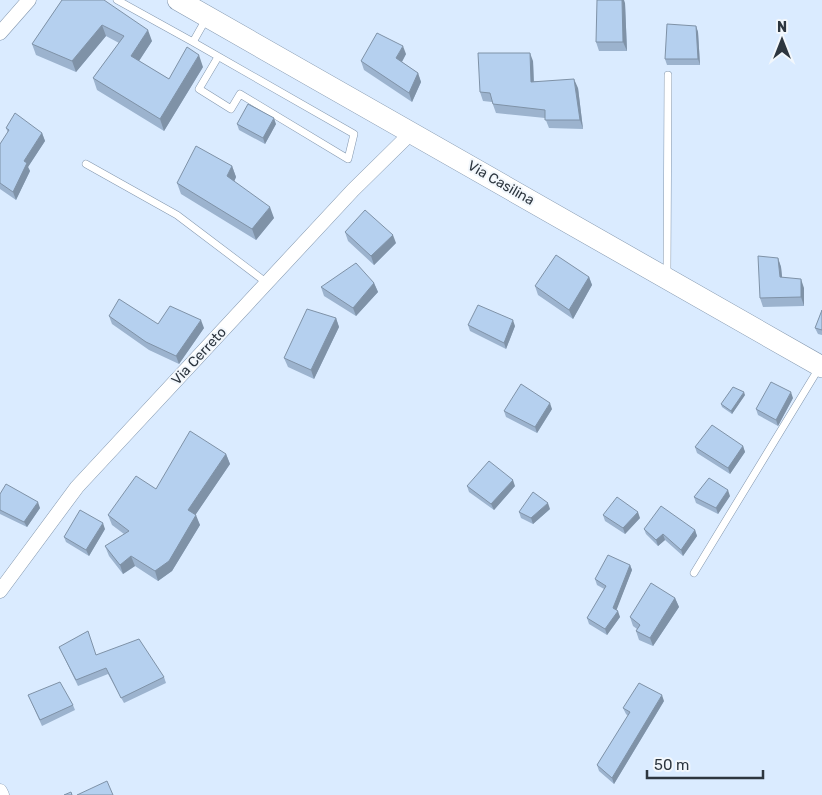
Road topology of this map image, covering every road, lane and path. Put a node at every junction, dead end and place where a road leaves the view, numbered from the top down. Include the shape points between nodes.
1 (29, 0) edge
2 (117, 0) edge
3 (178, 0) edge
4 (208, 17) junction
5 (0, 33) edge
6 (193, 42) junction
7 (218, 57) junction
8 (668, 75) dead end
9 (412, 132) junction
10 (86, 164) dead end
11 (667, 277) junction
12 (267, 283) junction
13 (821, 366) edge
14 (694, 573) dead end
15 (0, 591) edge
16 (0, 791) edge
17 (2, 795) edge

1 - 5 street
2 - 6 lane
3 - 4 main road, Via Casilina
4 - 6 lane
4 - 9 main road, Via Casilina
6 - 7 lane
7 - 7 lane via 354,134 348,159 240,94 231,109 199,89
8 - 11 lane
9 - 11 main road, Via Casilina
9 - 12 street, Via Cerreto
10 - 12 lane via 177,215
11 - 13 main road, Via Casilina
12 - 15 street, Via Cerreto via 77,487
13 - 14 lane
16 - 17 street

